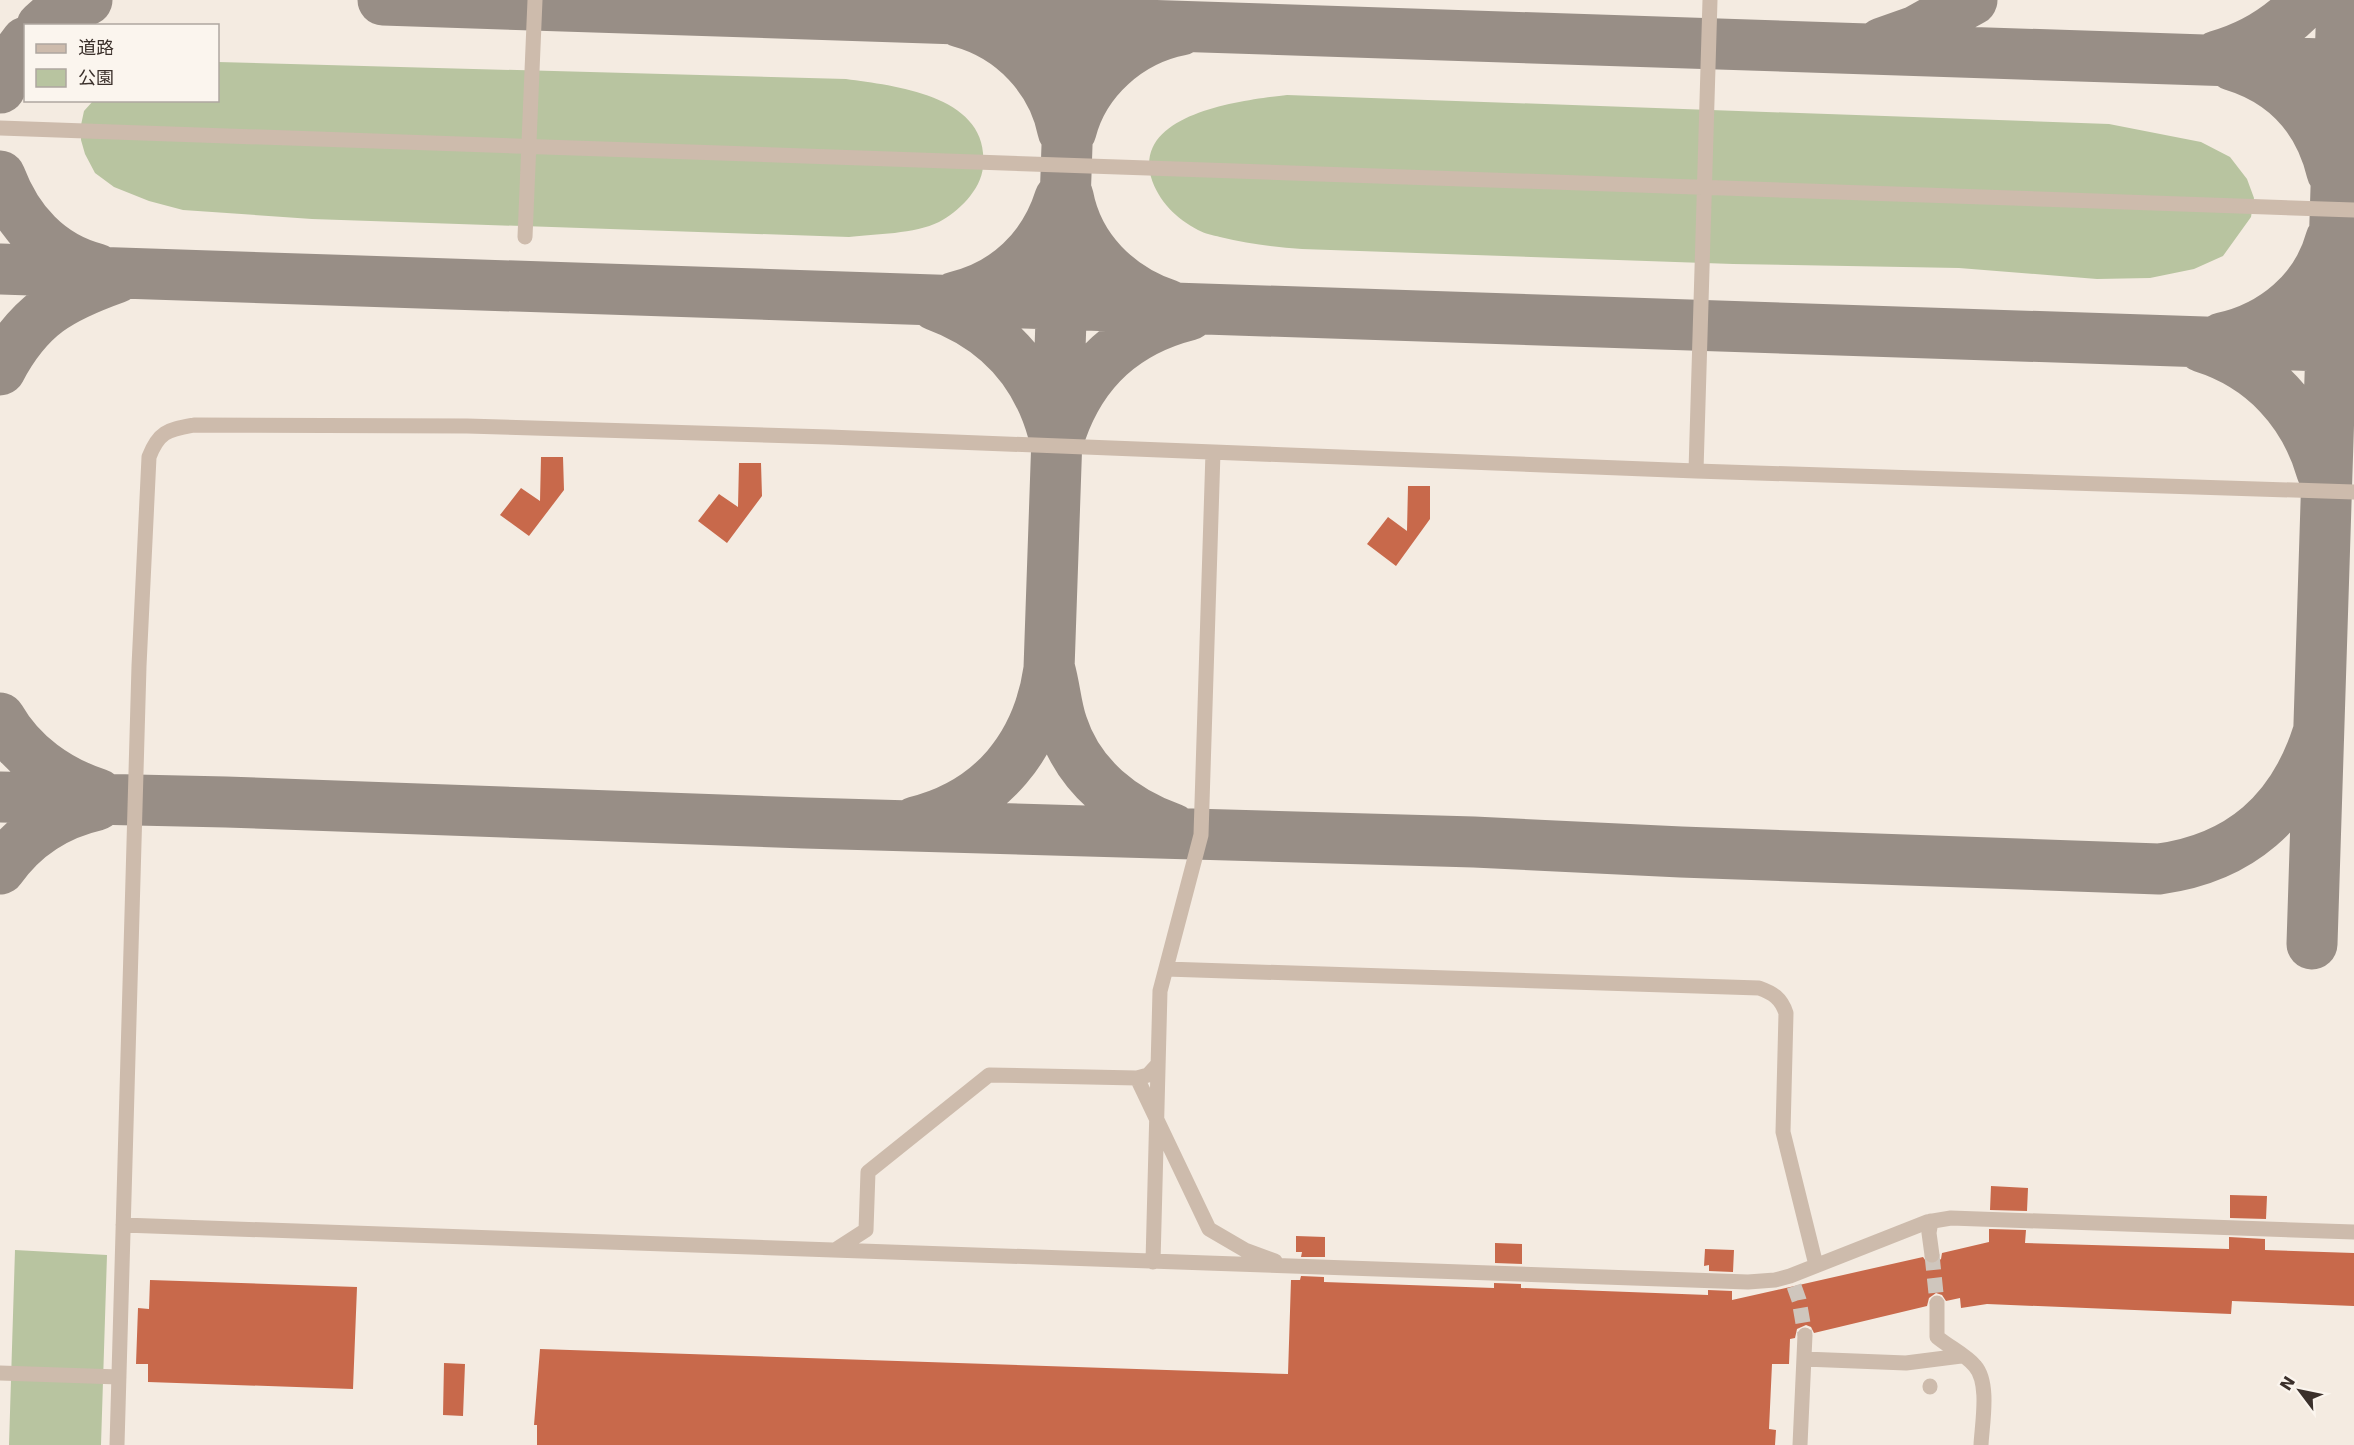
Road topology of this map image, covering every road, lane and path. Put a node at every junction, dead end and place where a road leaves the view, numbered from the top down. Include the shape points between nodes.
1 (535, 0) edge
2 (1710, 0) edge
3 (0, 128) edge
4 (529, 148) junction
5 (1705, 188) junction
6 (2354, 210) edge
7 (525, 237) dead end
8 (1213, 452) junction
9 (1696, 471) junction
10 (2354, 492) edge
11 (1166, 969) junction
12 (1158, 1064) junction
13 (1137, 1078) junction
14 (1156, 1118) junction
15 (1931, 1221) junction
16 (123, 1225) junction
17 (2354, 1232) edge
18 (835, 1251) junction
19 (1932, 1255) tunnel mouth
20 (1153, 1262) junction
21 (1816, 1266) junction
22 (1289, 1267) junction
23 (1937, 1303) tunnel mouth
24 (1805, 1335) tunnel mouth
25 (1961, 1356) junction
26 (1804, 1359) junction
27 (0, 1373) edge
28 (119, 1377) junction
29 (117, 1445) edge
30 (1800, 1445) edge
31 (1981, 1445) edge

1 - 4 lane
2 - 5 lane
3 - 4 lane
4 - 5 lane
4 - 7 lane
5 - 6 lane
5 - 9 lane
8 - 9 lane
8 - 11 lane via 1201,835
8 - 16 lane via 467,426 194,425 168,430 155,441 149,458
9 - 10 lane
11 - 12 lane via 1160,991
11 - 21 lane via 1759,988 1771,992 1786,1012 1783,1132
12 - 13 lane via 1149,1075
12 - 14 lane
13 - 14 lane
13 - 18 lane via 989,1075 868,1172 866,1230
14 - 20 lane
14 - 22 lane via 1209,1229 1245,1250
15 - 17 lane via 1951,1218
15 - 19 lane
15 - 21 lane
16 - 18 lane
16 - 28 lane
18 - 20 lane
20 - 22 lane
21 - 22 lane via 1792,1281 1748,1282
23 - 25 lane via 1937,1337
24 - 26 lane
25 - 26 lane via 1906,1363
25 - 31 lane via 1976,1366 1983,1384
26 - 30 lane
27 - 28 lane
28 - 29 lane

